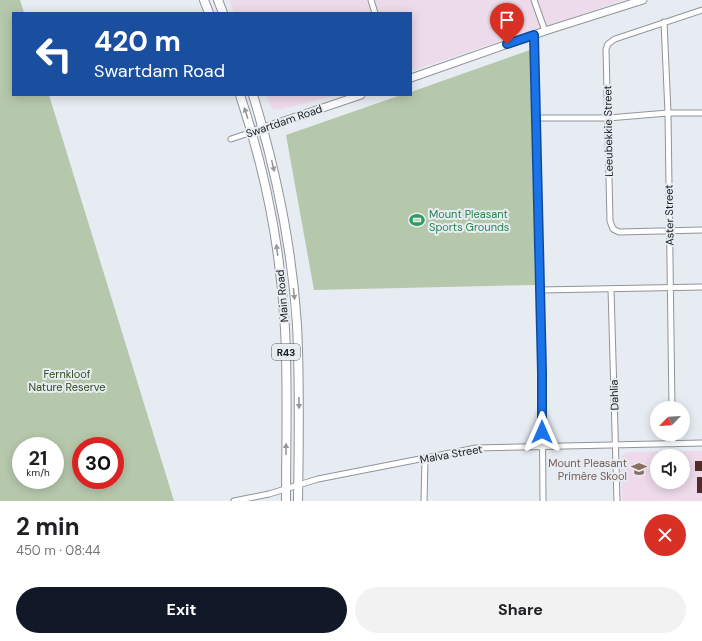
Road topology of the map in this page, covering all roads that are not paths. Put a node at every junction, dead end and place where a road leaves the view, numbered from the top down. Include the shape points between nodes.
1 (204, 0) edge
2 (218, 0) edge
3 (371, 0) edge
4 (534, 0) edge
5 (643, 0) edge
6 (702, 10) edge
7 (209, 12) edge
8 (223, 12) edge
9 (375, 12) edge
10 (664, 22) junction
11 (545, 31) junction
12 (534, 35) junction
13 (412, 78) edge
14 (240, 96) edge
15 (253, 96) edge
16 (358, 96) edge
17 (702, 113) edge
18 (668, 114) junction
19 (536, 118) junction
20 (608, 118) junction
21 (264, 128) junction
22 (252, 132) junction
23 (231, 139) dead end
24 (669, 230) junction
25 (702, 230) edge
26 (702, 287) edge
27 (671, 288) junction
28 (611, 289) junction
29 (540, 290) junction
30 (672, 401) edge
31 (673, 441) edge
32 (702, 443) edge
33 (673, 444) junction
34 (615, 446) junction
35 (542, 447) junction
36 (425, 459) junction
37 (298, 484) junction
38 (286, 488) junction
39 (256, 499) edge
40 (234, 501) edge
41 (286, 501) edge
42 (298, 501) edge
43 (424, 501) edge
44 (543, 501) edge
45 (616, 501) edge

1 - 7 main road
2 - 8 main road
3 - 9 street
4 - 11 street
5 - 11 street
6 - 10 street, Leeubekkie Street
10 - 18 street, Aster Street
10 - 20 street, Leeubekkie Street via 614,39 608,44
11 - 12 street
12 - 13 street
12 - 19 street
22 -> 14 main road, Main Road / R43
15 - 21 main road, Main Road / R43
16 - 21 street, Swartdam Road
17 - 18 street
18 - 20 street
18 - 24 street, Aster Street
19 - 20 street
19 - 29 street
20 - 24 street, Leeubekkie Street via 610,221 613,229 619,232
21 - 22 street, Swartdam Road
21 -> 37 main road, Main Road / R43 via 280,197 295,298
22 - 23 street, Swartdam Road
38 -> 22 main road, Main Road / R43 via 286,350 282,294 276,238
24 - 25 street, Leeubekkie Street
24 - 27 street, Aster Street
26 - 27 street
27 - 28 street
27 - 30 street, Aster Street
28 - 29 street
28 - 34 street, Dahlia
29 - 35 street
31 - 33 street
32 - 33 street, Malva Street
33 - 34 street, Malva Street
34 - 35 street, Malva Street
34 - 45 street, Dahlia
35 - 36 street, Malva Street via 476,448
35 - 44 street
36 - 37 street, Malva Street
36 - 43 street
37 - 38 street, Malva Street
37 - 42 main road, Main Road / R43
38 - 39 street, Malva Street
38 - 41 main road, Main Road / R43
39 - 40 street, Malva Street

